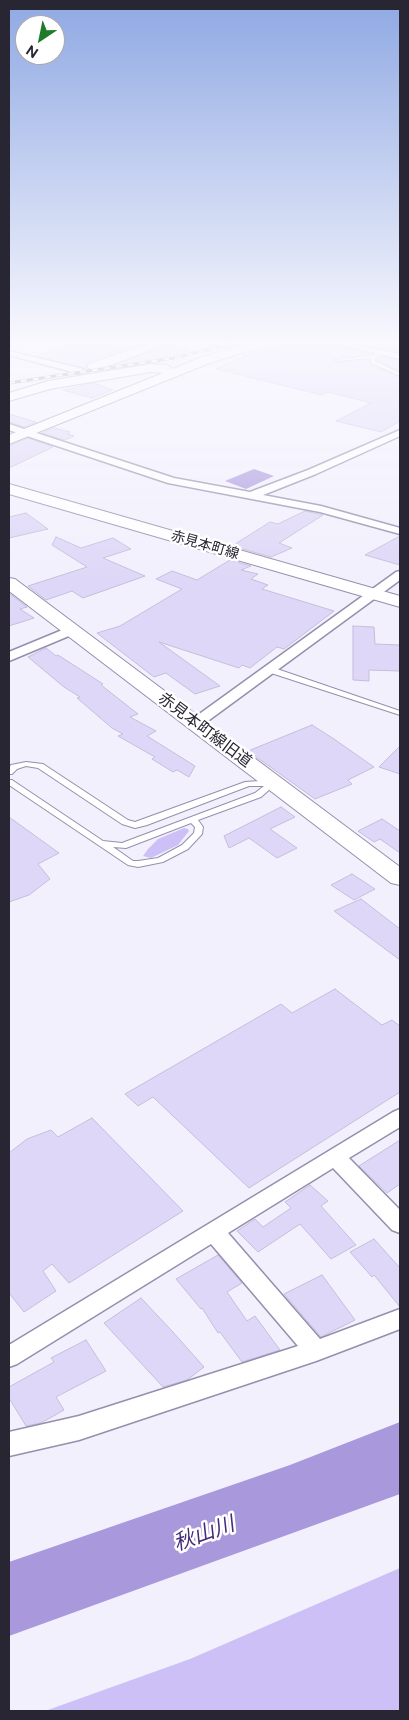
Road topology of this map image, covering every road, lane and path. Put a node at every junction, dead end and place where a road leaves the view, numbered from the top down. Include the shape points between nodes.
1 (55, 421) edge
2 (9, 427) edge
3 (26, 433) junction
4 (400, 433) edge
5 (9, 440) edge
6 (9, 489) edge
7 (250, 496) junction
8 (400, 531) edge
9 (400, 575) edge
10 (9, 582) edge
11 (374, 594) junction
12 (400, 602) edge
13 (72, 630) junction
14 (9, 657) edge
15 (271, 670) junction
16 (400, 713) edge
17 (196, 723) junction
18 (9, 772) edge
19 (9, 782) edge
20 (274, 782) junction
21 (193, 819) junction
22 (100, 842) junction
23 (400, 878) edge
24 (400, 1117) edge
25 (335, 1157) junction
26 (400, 1224) edge
27 (214, 1232) junction
28 (400, 1319) edge
29 (316, 1351) junction
30 (9, 1358) edge
31 (9, 1444) edge

1 - 3 street
2 - 3 street
3 - 5 street
3 - 7 street via 172,481
4 - 7 street
6 - 11 street, 赤見本町線
7 - 8 street via 321,509
9 - 11 street
10 - 13 street, 赤見本町線旧道
11 - 12 street, 赤見本町線
11 - 15 street
13 - 14 street
13 - 17 street, 赤見本町線旧道
15 - 16 lane
15 - 17 street
17 - 20 street, 赤見本町線旧道
18 - 20 lane via 26,764 40,766 125,822 135,825 248,784
19 - 22 lane
20 - 21 lane via 258,795
20 - 23 street, 赤見本町線旧道
21 - 22 lane via 123,846
21 - 22 lane via 199,827 198,834 185,847 160,860 131,863
24 - 25 street
25 - 26 street
25 - 27 street
27 - 29 street
27 - 30 street
28 - 29 street
29 - 31 street via 79,1428

